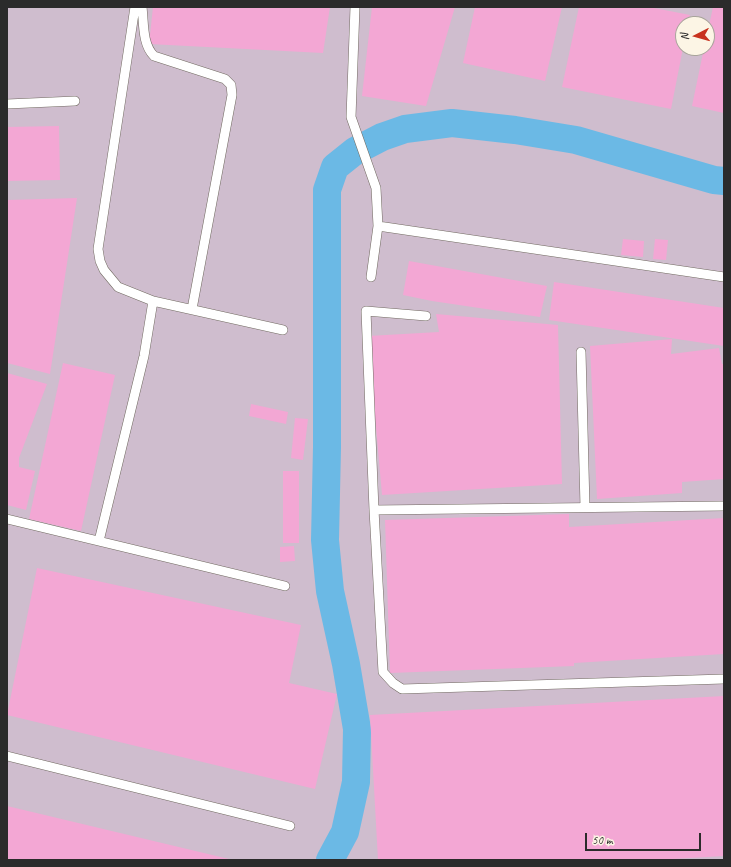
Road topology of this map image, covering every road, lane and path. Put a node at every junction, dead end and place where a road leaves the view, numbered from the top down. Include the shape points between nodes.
1 (135, 7) edge
2 (142, 7) edge
3 (355, 7) edge
4 (74, 101) dead end
5 (7, 104) edge
6 (378, 226) junction
7 (371, 277) dead end
8 (724, 277) edge
9 (153, 301) junction
10 (192, 310) junction
11 (426, 316) dead end
12 (283, 330) dead end
13 (581, 352) dead end
14 (724, 506) edge
15 (585, 507) junction
16 (374, 510) junction
17 (7, 519) edge
18 (99, 541) junction
19 (285, 586) dead end
20 (724, 679) edge
21 (7, 756) edge
22 (290, 826) dead end

1 - 9 lane via 98,249 104,270 118,286
2 - 10 lane via 146,45 154,56 224,79 231,85 232,95
3 - 6 lane via 351,117 376,188
4 - 5 lane
6 - 7 lane
6 - 8 lane
9 - 10 lane
9 - 18 lane via 144,356
10 - 12 lane
11 - 16 lane via 366,311
13 - 15 lane
14 - 15 lane
15 - 16 lane
16 - 20 lane via 383,672 393,684 402,689
17 - 18 lane
18 - 19 lane
21 - 22 lane

